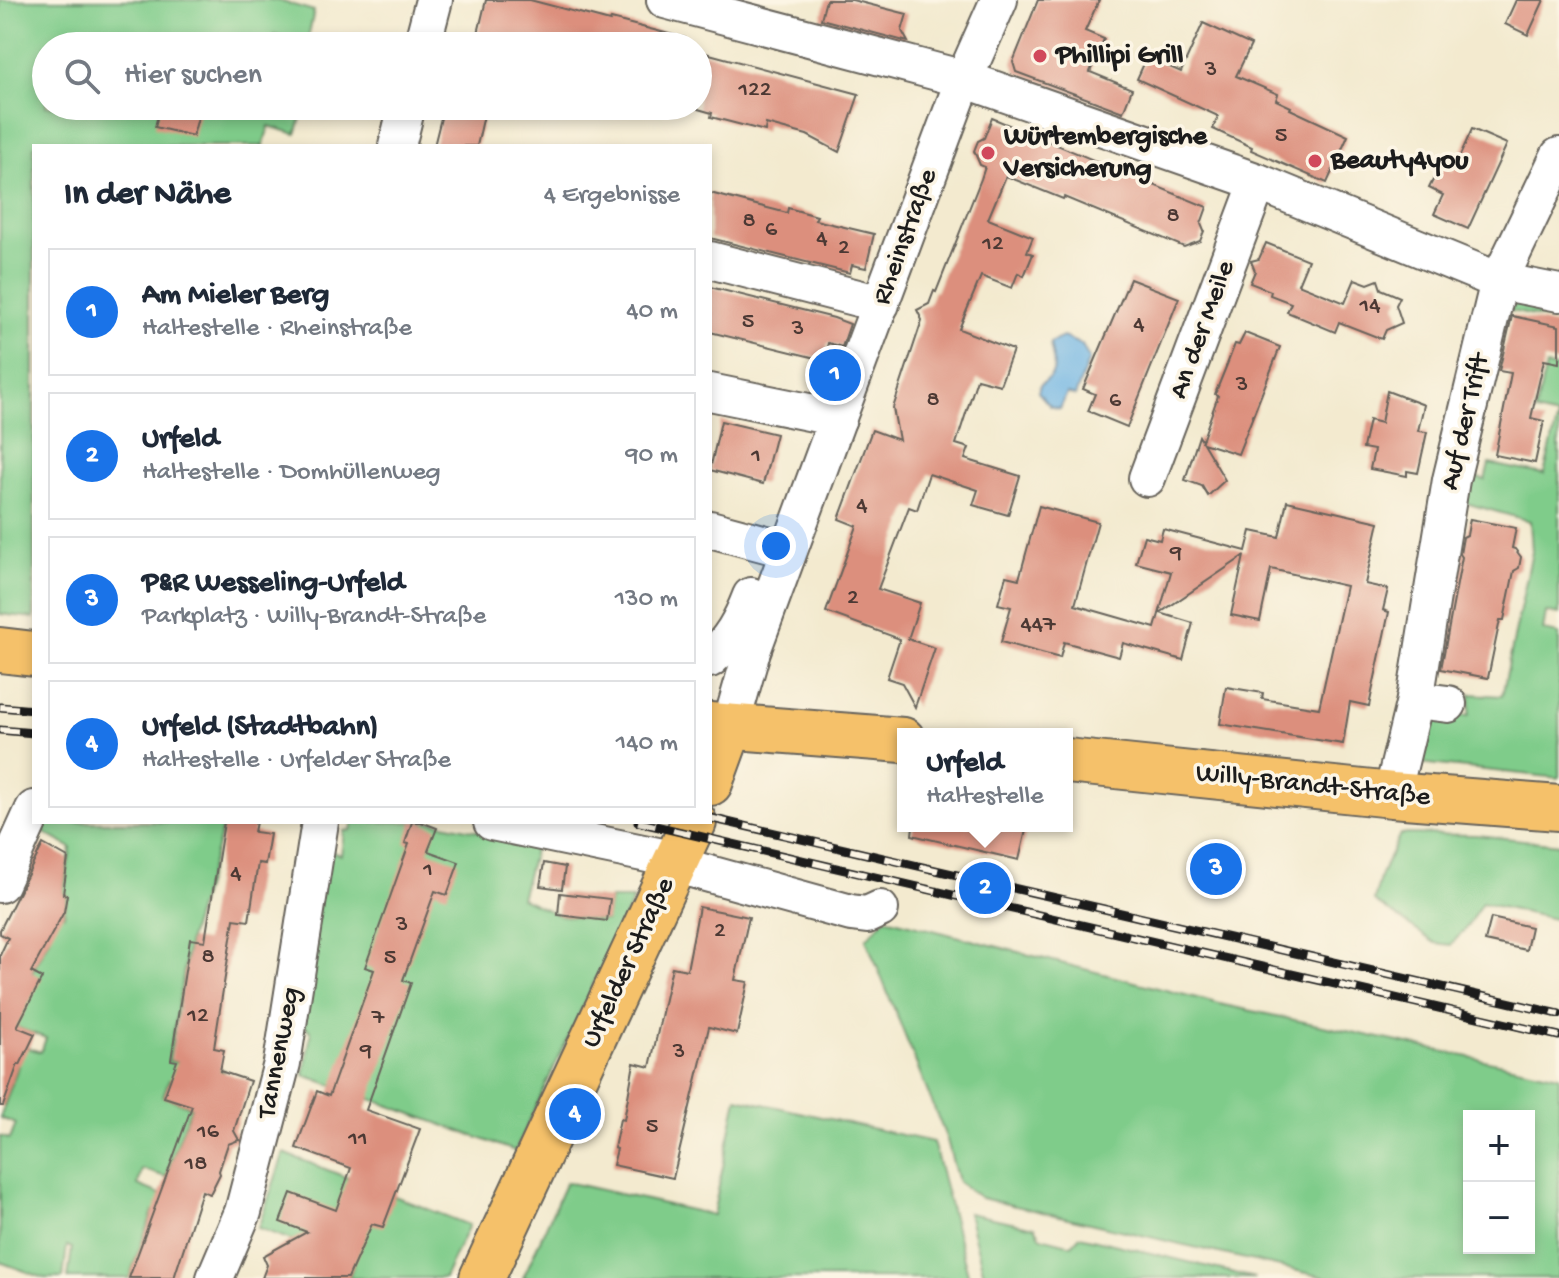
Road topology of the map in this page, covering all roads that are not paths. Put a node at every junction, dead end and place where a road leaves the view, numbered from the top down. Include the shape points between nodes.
1 (434, 0) edge
2 (665, 0) edge
3 (999, 0) edge
4 (426, 32) edge
5 (964, 79) junction
6 (404, 120) edge
7 (398, 144) edge
8 (1559, 156) edge
9 (1258, 182) junction
10 (712, 261) edge
11 (1499, 281) junction
12 (1559, 293) edge
13 (881, 304) junction
14 (712, 392) edge
15 (838, 418) junction
16 (817, 476) junction
17 (1147, 478) dead end
18 (712, 530) edge
19 (770, 545) junction
20 (0, 650) edge
21 (32, 654) edge
22 (712, 657) edge
23 (720, 727) edge
24 (897, 740) edge
25 (1073, 762) edge
26 (712, 772) edge
27 (1392, 795) junction
28 (1559, 808) edge
29 (32, 813) edge
30 (320, 824) edge
31 (512, 824) edge
32 (686, 841) edge
33 (0, 884) edge
34 (880, 909) dead end
35 (215, 1278) edge
36 (482, 1278) edge

1 - 4 street
2 - 5 street
3 - 5 street, Rheinstraße
5 - 9 street
5 - 13 street, Rheinstraße
6 - 7 street
8 - 11 street, Auf der Trift
9 - 11 street
9 - 17 street, An der Meile
10 - 13 street
11 - 12 street
11 - 27 street, Auf der Trift via 1451,480 1432,702
13 - 15 street, Rheinstraße
14 - 15 street
15 - 16 street, Rheinstraße
16 - 19 street, Rheinstraße
16 - 23 street, Rheinstraße
18 - 19 street
19 - 22 street, Rheinstraße via 740,623
20 - 21 main road
23 - 24 main road
23 - 26 main road
25 - 27 main road, Willy-Brandt-Straße
27 - 28 main road, Willy-Brandt-Straße
29 - 33 street
30 - 35 street, Tannenweg via 282,1063 243,1212
31 - 32 street
32 - 34 street via 695,870 851,913 867,915
32 - 36 main road, Urfelder Straße

